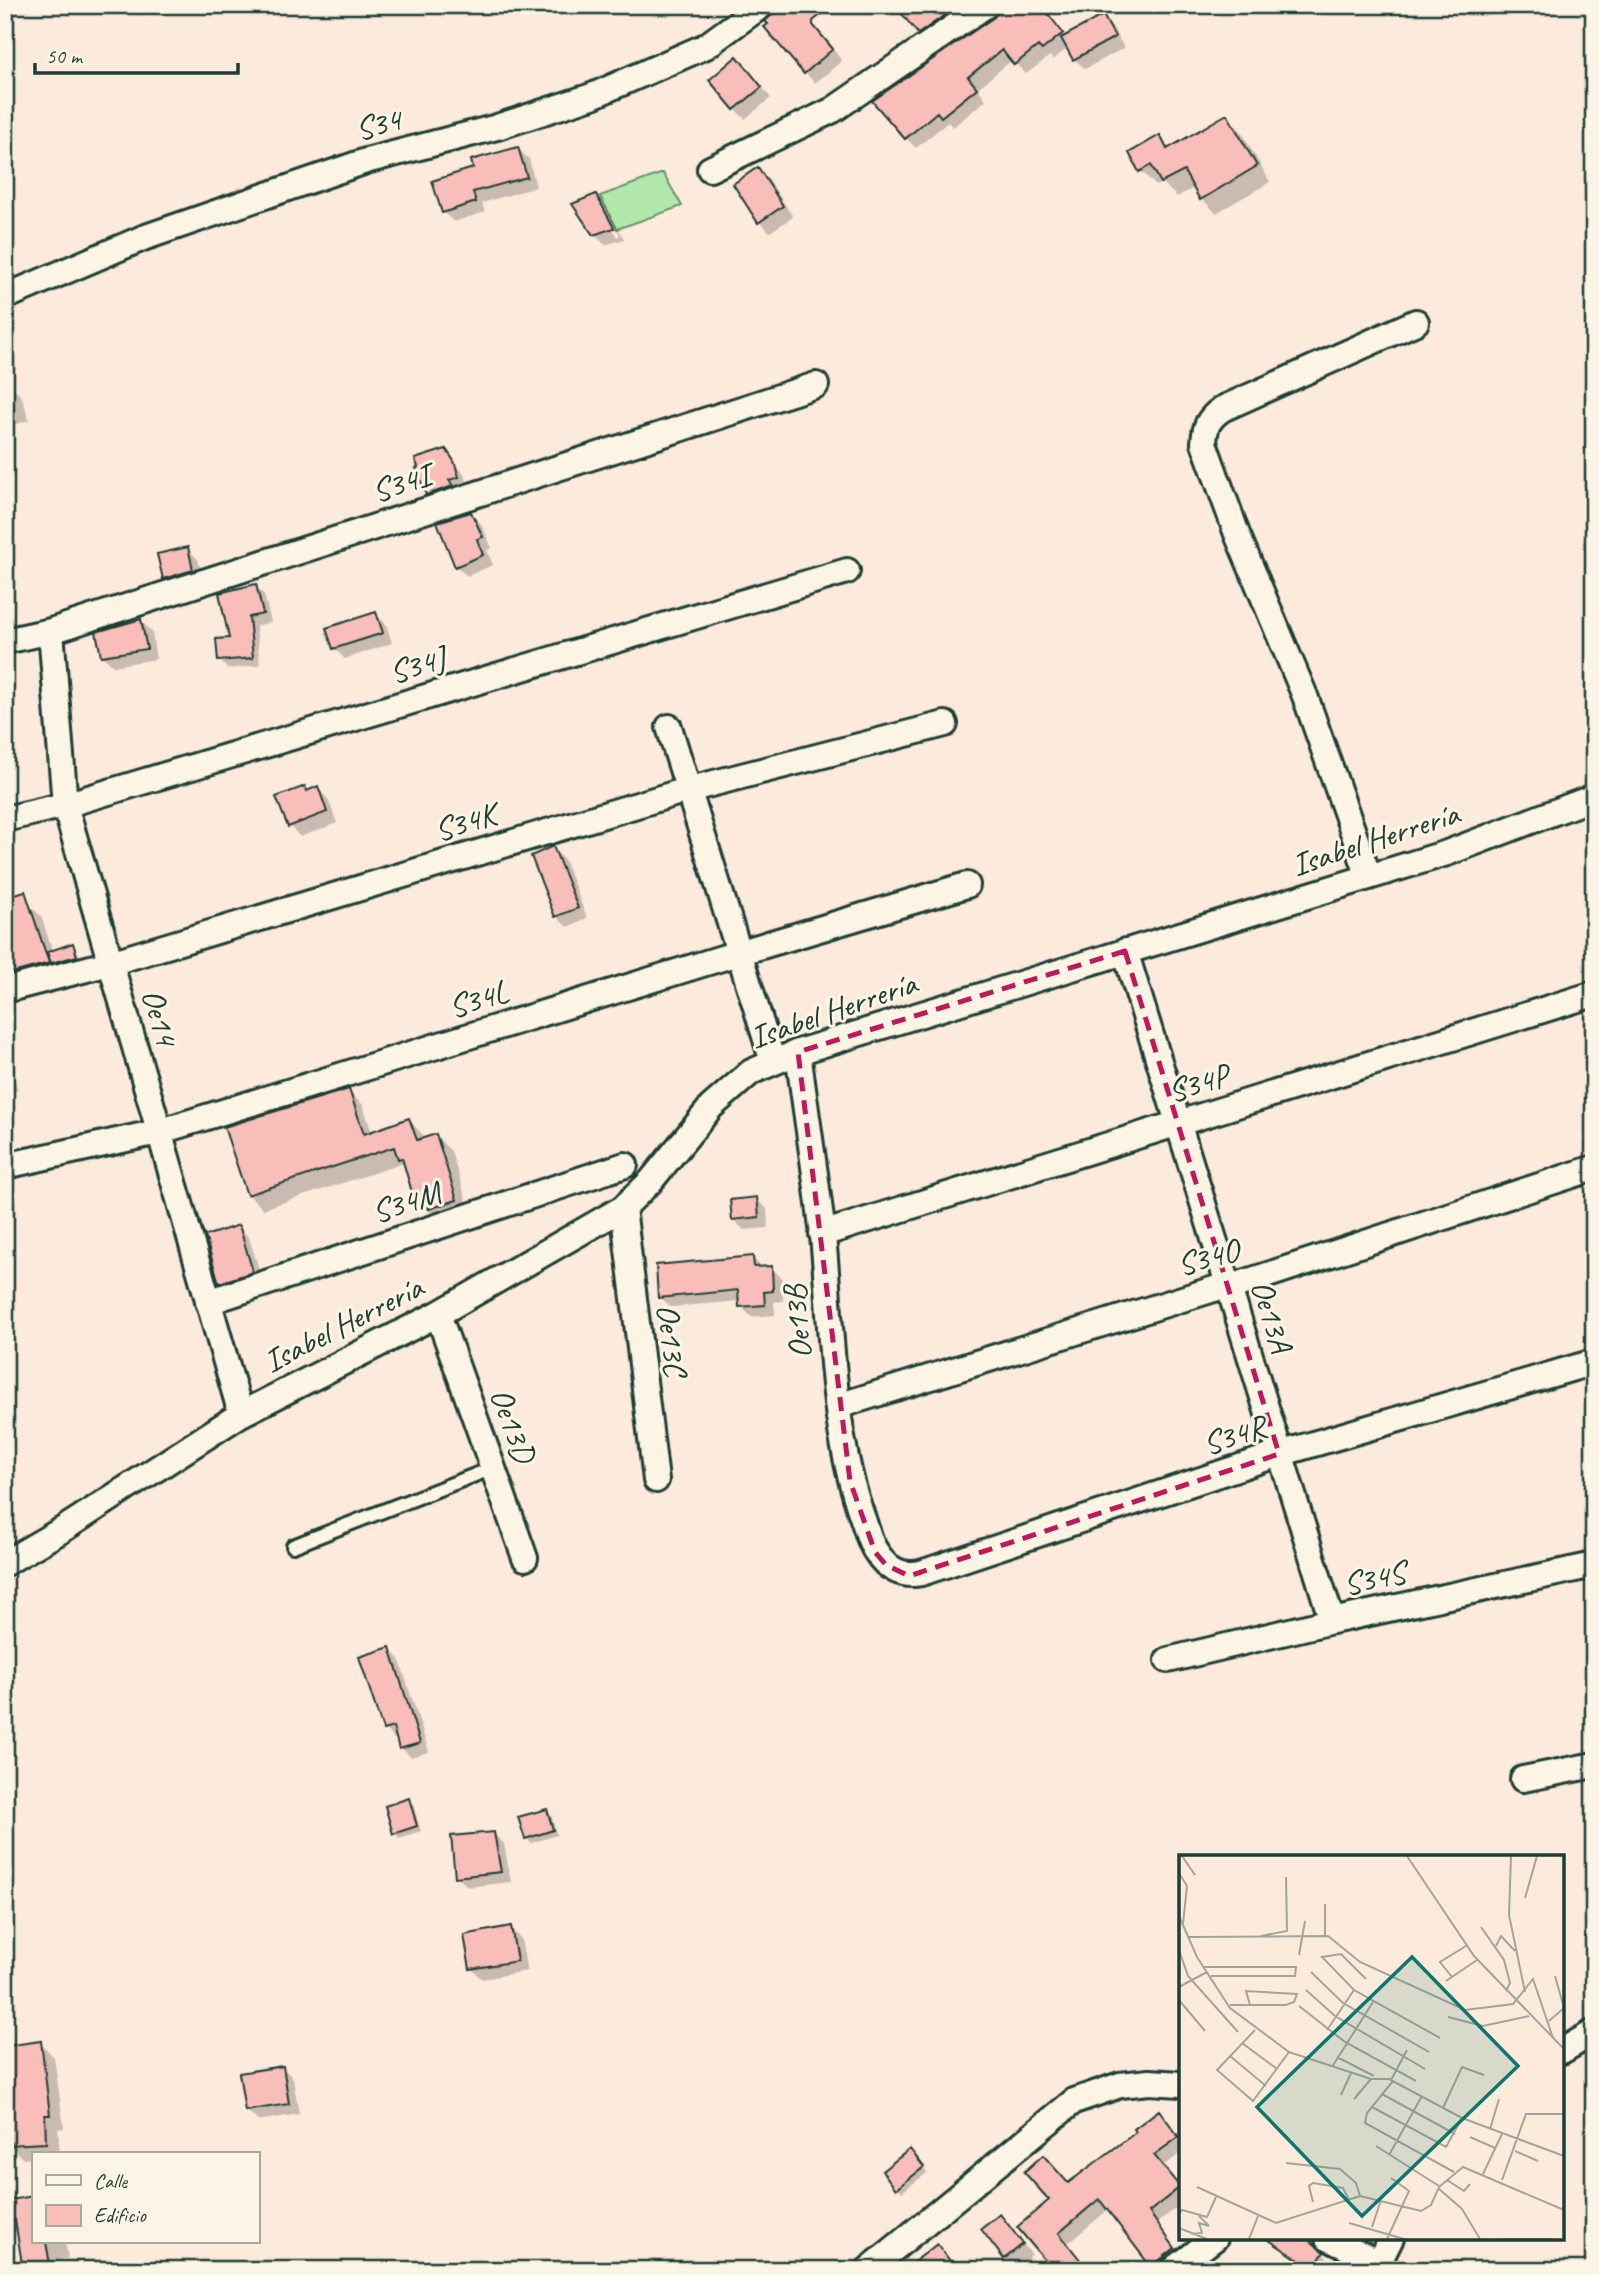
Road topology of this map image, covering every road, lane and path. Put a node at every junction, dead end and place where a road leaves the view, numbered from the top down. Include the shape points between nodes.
1 (762, 5) edge
2 (986, 5) edge
3 (710, 169) dead end
4 (5, 297) edge
5 (1416, 322) dead end
6 (816, 385) dead end
7 (847, 571) dead end
8 (51, 631) junction
9 (5, 640) edge
10 (945, 724) dead end
11 (669, 727) dead end
12 (687, 790) junction
13 (1592, 802) edge
14 (65, 805) junction
15 (5, 819) edge
16 (1369, 877) junction
17 (967, 885) dead end
18 (1125, 951) junction
19 (738, 953) junction
20 (110, 963) junction
21 (5, 990) edge
22 (1594, 994) edge
23 (798, 1052) junction
24 (773, 1062) junction
25 (1178, 1124) junction
26 (158, 1132) junction
27 (625, 1165) dead end
28 (5, 1166) edge
29 (1594, 1168) edge
30 (622, 1208) junction
31 (822, 1234) junction
32 (1227, 1285) junction
33 (208, 1302) junction
34 (438, 1314) junction
35 (1594, 1362) edge
36 (838, 1406) junction
37 (241, 1414) junction
38 (1279, 1454) junction
39 (493, 1468) junction
40 (656, 1480) dead end
41 (293, 1546) dead end
42 (525, 1558) dead end
43 (5, 1563) edge
44 (1594, 1564) edge
45 (898, 1572) joint
46 (1332, 1621) junction
47 (1168, 1660) dead end
48 (1594, 1765) edge
49 (1523, 1779) dead end
50 (1594, 2032) edge
51 (1564, 2050) edge
52 (1179, 2084) edge
53 (1212, 2240) edge
54 (1332, 2240) edge
55 (1390, 2240) edge
56 (1377, 2266) edge
57 (868, 2270) edge
58 (1173, 2270) edge

1 - 4 street, S34 via 706,46 592,96 353,165 143,238
2 - 3 street via 833,110
5 - 16 street via 1222,409 1209,419 1205,430 1205,443 1237,534 1306,696
6 - 8 street, S34I
7 - 14 street, S34J
8 - 9 street, S34I
8 - 14 street, Oe14
10 - 12 street, S34K
11 - 12 street
12 - 19 street
12 - 20 street, S34K
13 - 16 street, Isabel Herrería
14 - 15 street, S34J
14 - 20 street, Oe14
16 - 18 street, Isabel Herrería
17 - 19 street, S34L
18 - 23 street, Isabel Herrería
18 - 25 street, Oe13A
19 - 24 street
19 - 26 street, S34L
20 - 21 street, S34K
20 - 26 street, Oe14
22 - 25 street, S34P
23 - 24 street, Isabel Herrería
23 - 31 street, Oe13B
24 - 30 street, Isabel Herrería via 751,1072 711,1107 650,1182
25 - 31 street, S34P
25 - 32 street, Oe13A
26 - 28 street, S34L
26 - 33 street, Oe14
27 - 33 street, S34M
29 - 32 street, S34O
30 - 34 street, Isabel Herrería
30 - 40 street, Oe13C
31 - 36 street, Oe13B
32 - 36 street, S34O
32 - 38 street, Oe13A
33 - 37 street, Oe14
34 - 37 street, Isabel Herrería
34 - 39 street, Oe13D
35 - 38 street, S34R
36 - 45 street, Oe13B via 850,1481 875,1552
37 - 43 street, Isabel Herrería
38 - 45 street, S34R via 921,1573 909,1576
38 - 46 street, Oe13A
39 - 41 lane
39 - 42 street, Oe13D
44 - 46 street, S34S
46 - 47 street, S34S
48 - 49 street
50 - 51 street
52 - 57 street via 1120,2085 1074,2101
53 - 58 street
54 - 56 street
55 - 56 street

